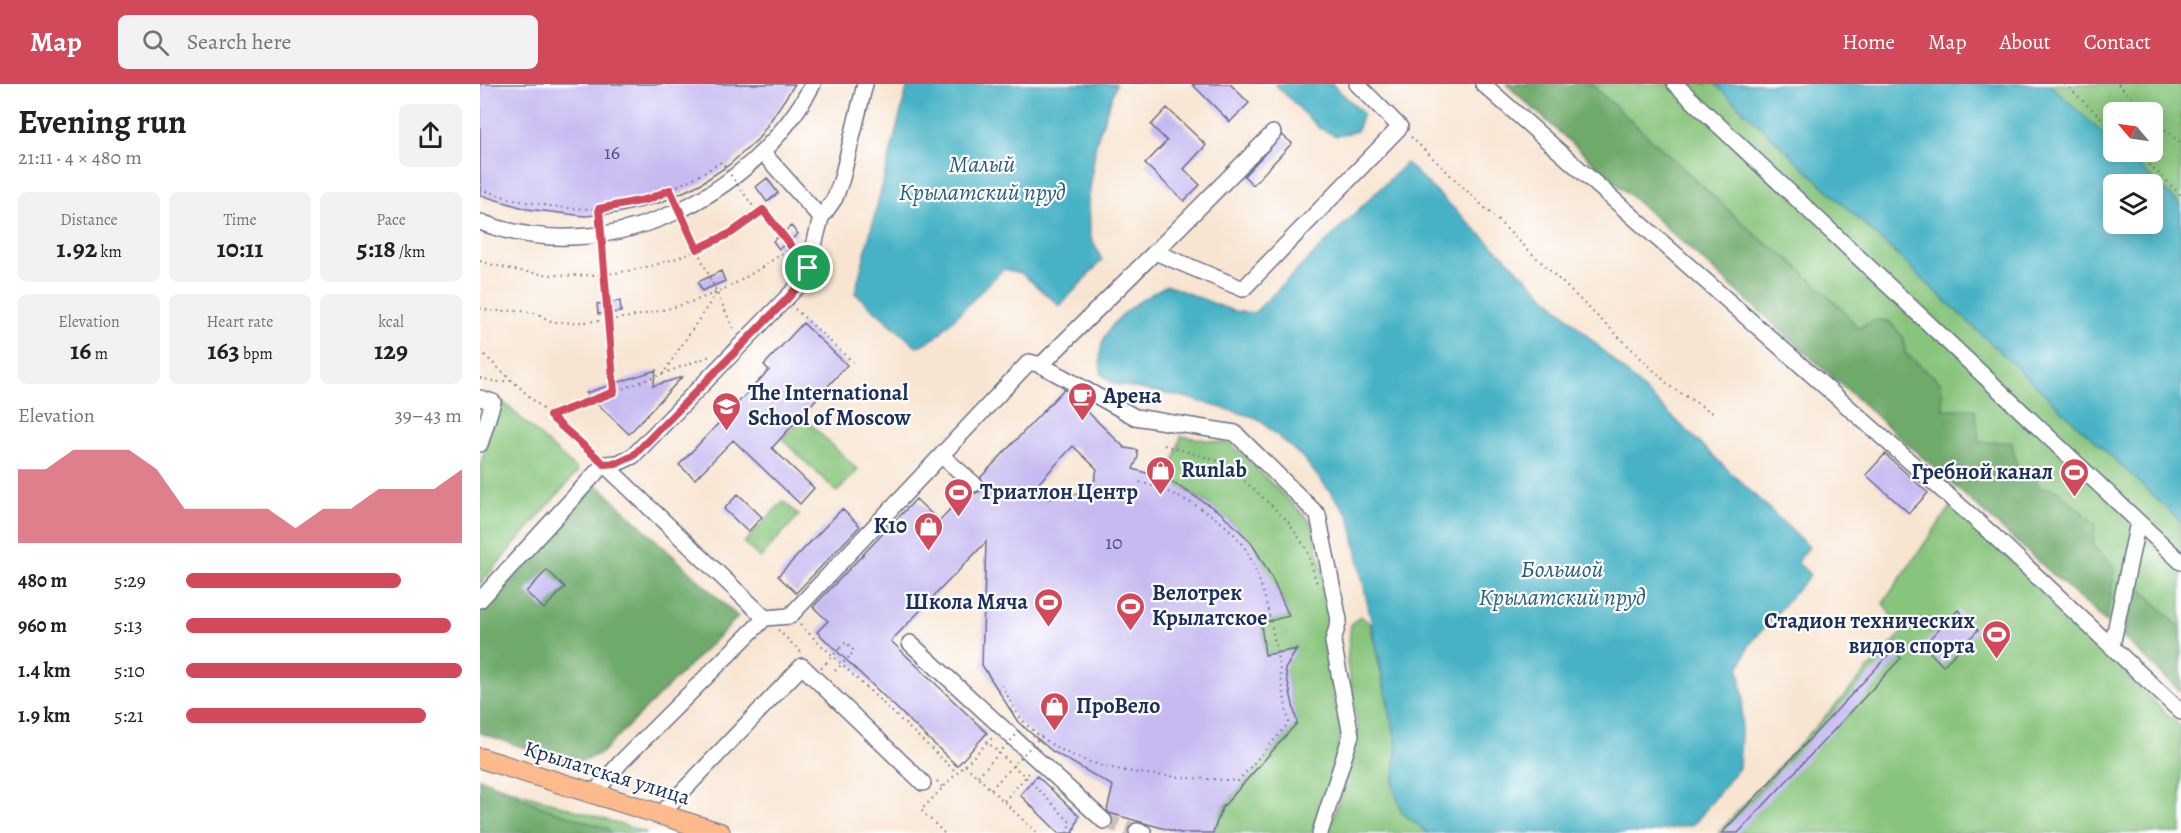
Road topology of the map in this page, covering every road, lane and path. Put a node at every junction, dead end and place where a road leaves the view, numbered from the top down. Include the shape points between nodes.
1 (813, 84) edge
2 (865, 84) edge
3 (1357, 84) edge
4 (1483, 84) edge
5 (1675, 84) edge
6 (2065, 84) edge
7 (2118, 84) edge
8 (2137, 102) edge
9 (2103, 120) edge
10 (1400, 127) junction
11 (2163, 127) edge
12 (1273, 133) dead end
13 (2181, 144) edge
14 (763, 153) junction
15 (721, 162) dead end
16 (2146, 162) edge
17 (727, 170) dead end
18 (480, 189) edge
19 (670, 190) junction
20 (2181, 195) edge
21 (599, 209) junction
22 (758, 214) junction
23 (820, 218) junction
24 (480, 222) edge
25 (792, 247) junction
26 (697, 249) junction
27 (1155, 252) junction
28 (480, 261) edge
29 (808, 268) junction
30 (605, 274) junction
31 (717, 292) junction
32 (786, 300) junction
33 (480, 308) edge
34 (610, 319) junction
35 (741, 344) junction
36 (480, 351) edge
37 (711, 355) dead end
38 (853, 362) dead end
39 (1041, 365) junction
40 (662, 375) junction
41 (480, 378) edge
42 (512, 380) junction
43 (614, 392) junction
44 (480, 398) edge
45 (1716, 415) dead end
46 (550, 416) junction
47 (480, 444) edge
48 (1164, 445) dead end
49 (942, 456) junction
50 (604, 464) junction
51 (1139, 482) dead end
52 (974, 484) dead end
53 (2138, 522) junction
54 (2181, 562) edge
55 (1317, 584) dead end
56 (480, 600) edge
57 (790, 616) junction
58 (765, 618) junction
59 (910, 643) dead end
60 (795, 646) dead end
61 (2112, 646) junction
62 (826, 663) dead end
63 (835, 671) dead end
64 (1002, 685) dead end
65 (2181, 712) edge
66 (1026, 724) junction
67 (1041, 736) junction
68 (986, 741) dead end
69 (982, 748) dead end
70 (999, 753) junction
71 (480, 758) edge
72 (1039, 764) junction
73 (965, 765) junction
74 (1013, 766) junction
75 (957, 773) junction
76 (978, 776) junction
77 (924, 783) dead end
78 (991, 789) junction
79 (594, 793) junction
80 (1004, 801) junction
81 (661, 814) junction
82 (1104, 821) tunnel mouth
83 (720, 833) edge
84 (944, 833) edge
85 (1037, 833) edge
86 (1067, 833) edge
87 (1320, 833) edge

1 - 14 lane
2 - 23 lane via 842,178
3 - 10 lane
4 - 61 lane via 1994,536
5 - 53 lane
6 - 9 path
7 - 8 path
10 - 27 lane via 1243,289
10 - 45 path via 1671,387
11 - 13 path
12 - 27 lane
14 - 23 lane
14 - 24 lane via 715,192 690,206 616,232 535,235 501,231
15 - 19 path
16 - 20 path
17 - 22 path, bridge
18 - 21 path via 538,205
19 - 21 path via 649,199
19 - 26 path, bridge
21 - 30 path, bridge
22 - 25 path via 763,210
22 - 26 path via 731,233
23 - 29 lane
25 - 29 path
25 - 31 path
26 - 30 path via 653,267
26 - 31 path
27 - 39 lane
28 - 30 path via 533,272
29 - 32 lane
30 - 34 path
31 - 34 path via 660,310
31 - 35 path
31 - 40 path
32 - 35 lane
32 - 38 path
33 - 34 path via 536,313 552,322
34 - 43 path
35 - 50 lane via 633,456
36 - 42 path
37 - 40 path
39 - 49 lane via 1029,362
39 - 87 lane via 1135,417 1234,433 1318,516 1339,620 1333,642 1351,735
40 - 43 path
41 - 42 path
42 - 46 path
43 - 46 path
44 - 47 lane via 493,402
46 - 50 path
48 - 55 path via 1225,463 1279,512 1307,550
49 - 52 lane
49 - 57 lane
50 - 56 lane
50 - 58 lane
51 - 67 path via 1164,489 1216,519 1245,548 1261,582 1289,723 1238,781 1118,771 1073,757
53 - 54 lane
53 - 61 lane
57 - 58 lane
57 - 75 path
58 - 60 path
58 - 79 lane
59 - 72 lane
61 - 65 lane
62 - 63 path, bridge via 846,642 854,651
64 - 66 path
66 - 67 path
66 - 70 path, bridge
67 - 74 path, bridge
68 - 70 path, bridge
69 - 73 path
70 - 74 path, bridge
70 - 76 path, bridge
71 - 79 main road, Крылатская улица
72 - 80 path
72 - 82 lane
73 - 75 path
73 - 76 path
74 - 78 path, bridge
74 - 86 path, bridge via 1071,823
75 - 84 path via 921,810
76 - 78 path
77 - 81 lane via 802,666
78 - 80 path
79 - 81 main road, Крылатская улица
80 - 85 path
81 - 83 main road, Крылатская улица

